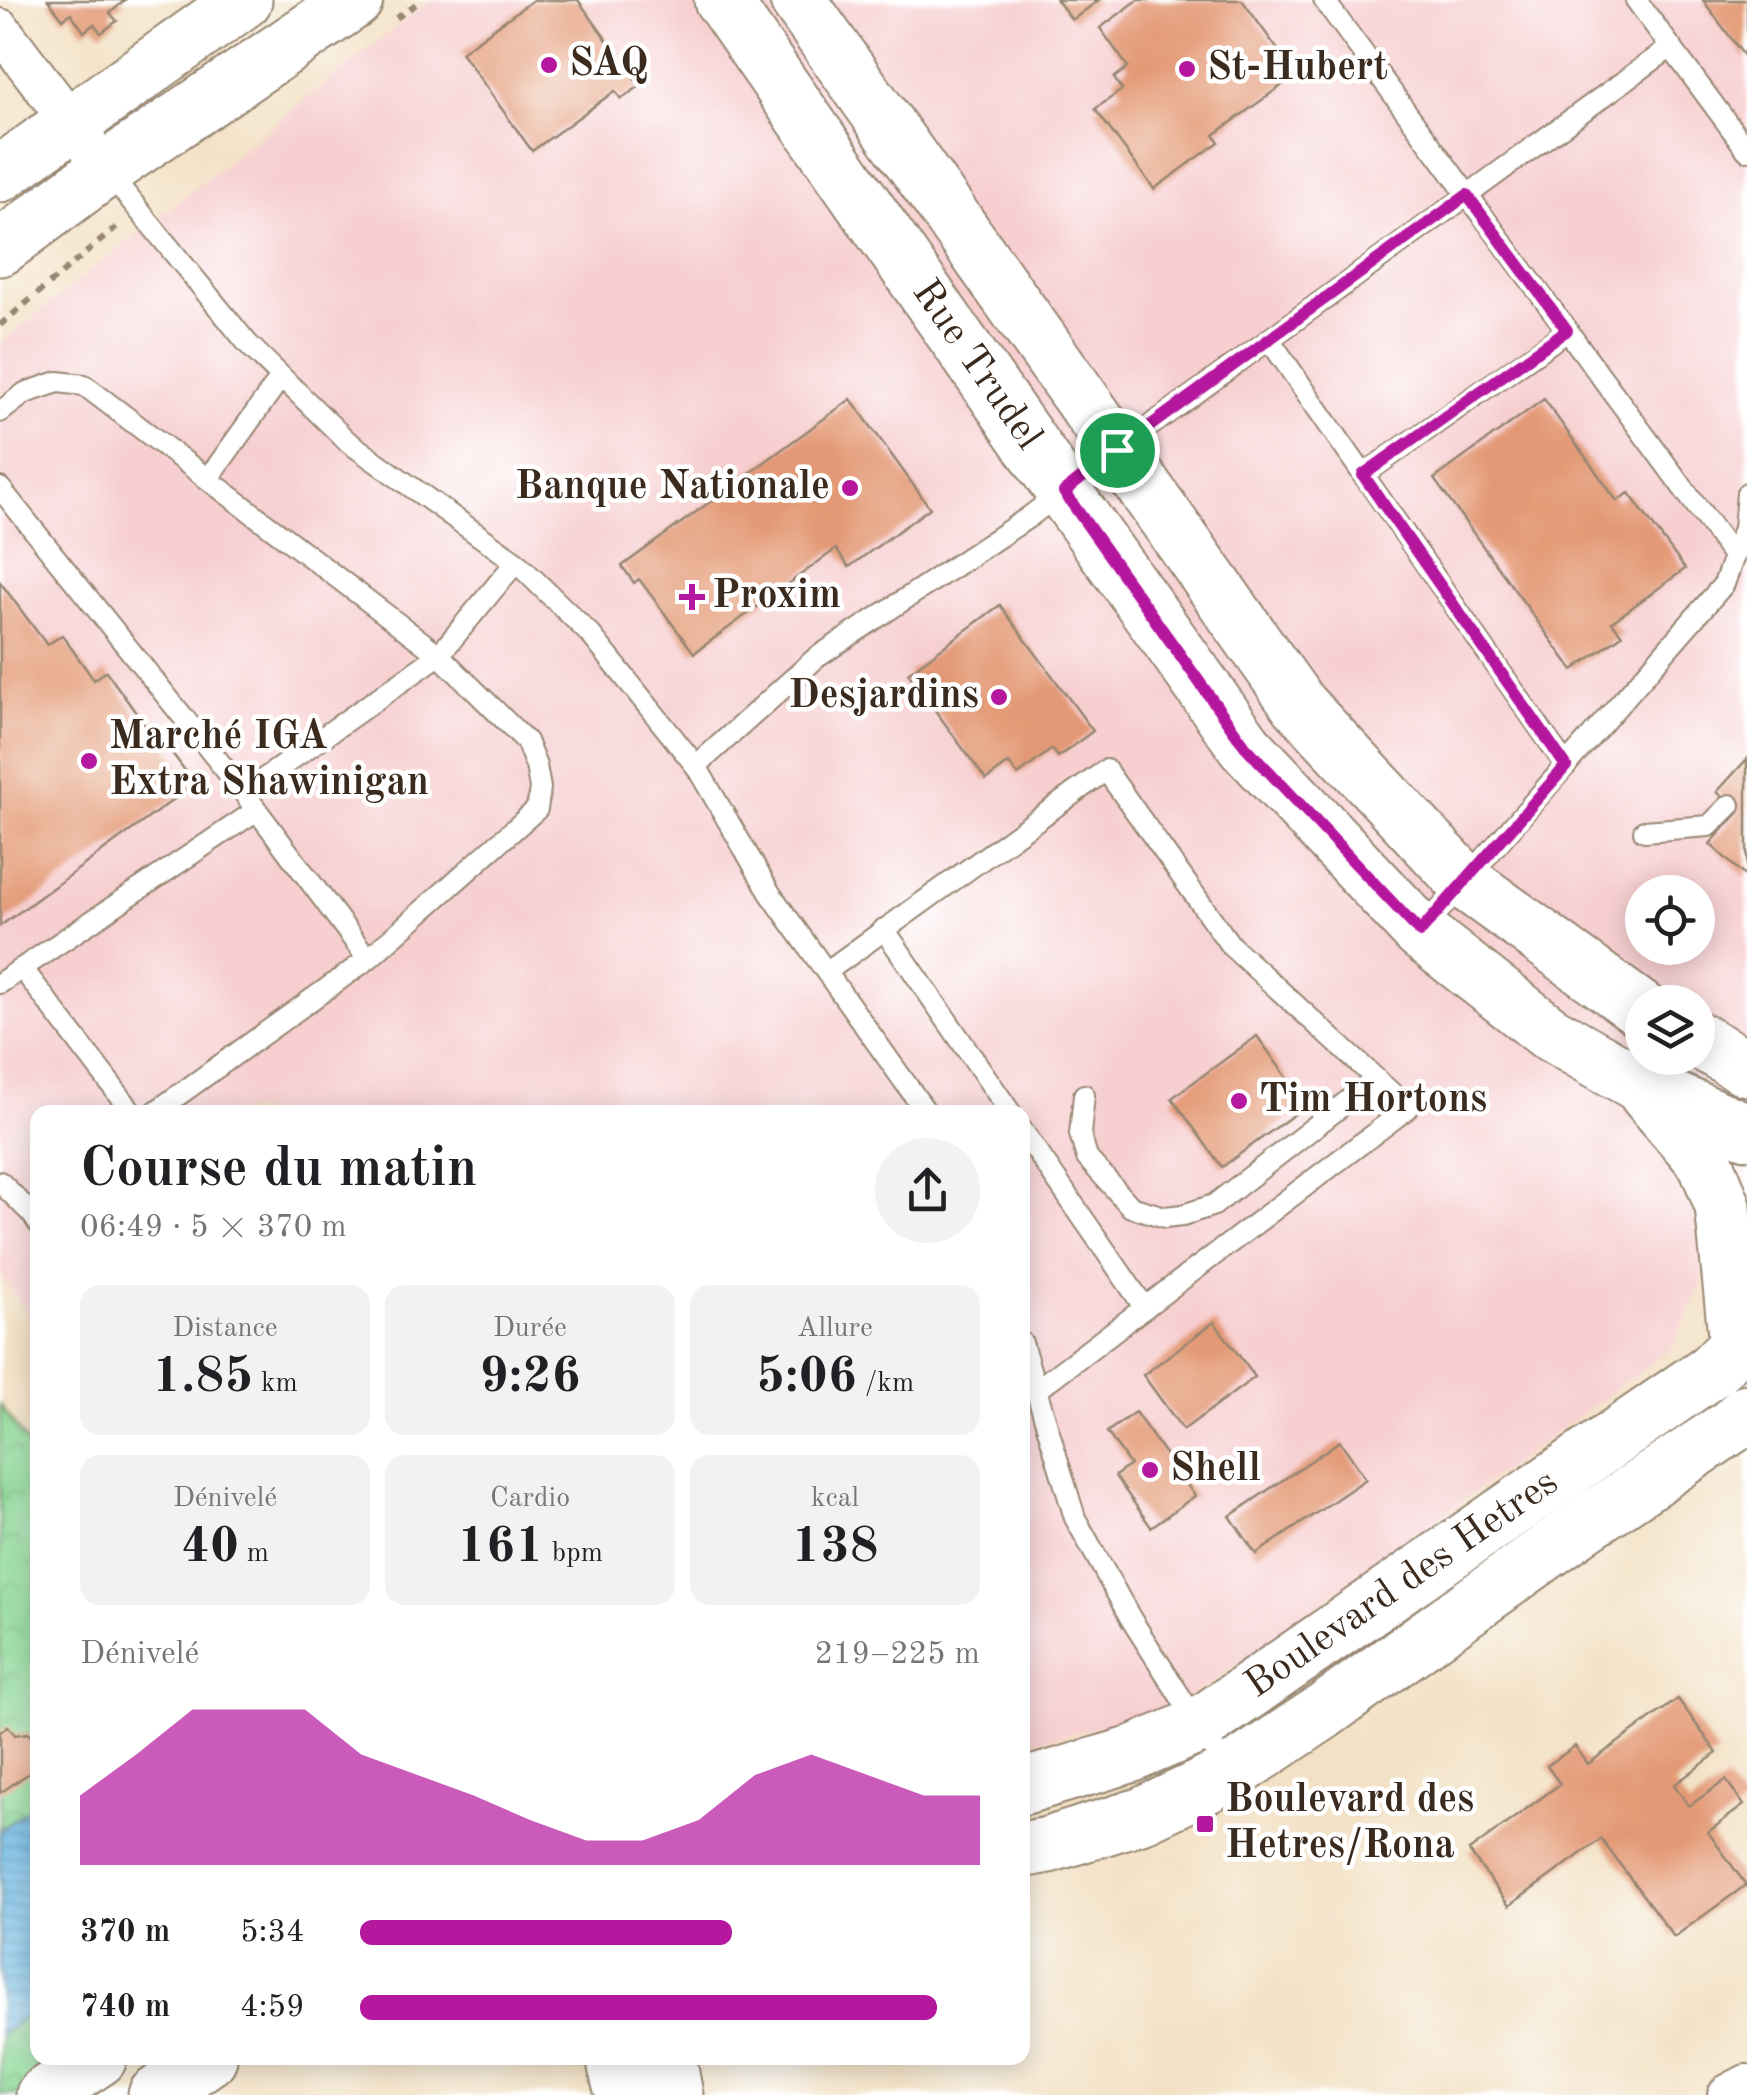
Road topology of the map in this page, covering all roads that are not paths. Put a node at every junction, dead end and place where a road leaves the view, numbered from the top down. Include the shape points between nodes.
1 (244, 0) edge
2 (355, 0) edge
3 (722, 0) edge
4 (798, 0) edge
5 (1324, 0) edge
6 (1636, 0) edge
7 (0, 29) edge
8 (1671, 47) junction
9 (72, 123) junction
10 (1747, 150) edge
11 (106, 168) junction
12 (0, 174) edge
13 (1467, 195) junction
14 (0, 248) edge
15 (1567, 330) junction
16 (1268, 340) junction
17 (281, 376) junction
18 (0, 412) edge
19 (1117, 450) junction
20 (1363, 475) junction
21 (208, 479) junction
22 (0, 488) edge
23 (1064, 492) junction
24 (1747, 492) edge
25 (1734, 557) junction
26 (516, 562) junction
27 (439, 655) junction
28 (696, 766) junction
29 (1566, 766) junction
30 (250, 801) junction
31 (1730, 804) dead end
32 (1644, 831) dead end
33 (1465, 882) junction
34 (884, 930) junction
35 (1420, 932) junction
36 (368, 959) junction
37 (22, 968) junction
38 (826, 972) junction
39 (0, 983) edge
40 (1625, 998) edge
41 (1715, 1050) edge
42 (1747, 1068) edge
43 (1376, 1079) junction
44 (1637, 1083) junction
45 (1084, 1096) dead end
46 (127, 1105) edge
47 (165, 1105) edge
48 (921, 1105) edge
49 (1005, 1105) edge
50 (1747, 1131) edge
51 (1030, 1142) edge
52 (0, 1182) edge
53 (30, 1212) edge
54 (1145, 1308) junction
55 (1742, 1336) edge
56 (1030, 1370) edge
57 (1036, 1390) junction
58 (1747, 1412) edge
59 (1200, 1725) junction
60 (1230, 1774) junction
61 (1030, 1785) edge
62 (1030, 1848) edge
63 (89, 2065) edge
64 (199, 2065) edge
65 (616, 2065) edge
66 (669, 2065) edge
67 (1747, 2084) edge
68 (44, 2095) edge
69 (156, 2095) edge
70 (627, 2095) edge
71 (675, 2095) edge
72 (1728, 2095) edge

1 - 9 street
2 - 11 street
3 - 23 street, Rue Trudel
4 - 19 street, Rue Trudel
5 - 13 lane
6 - 8 lane
7 - 9 street
8 - 10 lane
8 - 13 lane
9 - 11 street
9 - 12 street
11 - 14 street
11 - 17 lane
13 - 15 lane
13 - 16 lane
15 - 20 lane
15 - 25 lane
16 - 19 lane
16 - 20 lane
17 - 21 lane
17 - 26 lane via 347,441
18 - 21 lane via 25,393 58,382 84,386
19 - 23 lane
19 - 33 street, Rue Trudel via 1299,706
20 - 29 lane
21 - 27 lane
22 - 30 lane
23 - 28 lane via 816,658
23 - 35 street, Rue Trudel via 1245,746
24 - 25 lane
25 - 29 lane via 1724,584
26 - 27 lane
26 - 28 lane via 590,635
27 - 30 lane
27 - 36 lane via 526,742 540,788 537,809
28 - 38 lane via 770,893
29 - 33 lane
30 - 36 lane
30 - 37 lane
31 - 32 lane via 1708,826
33 - 35 lane
33 - 40 street, Rue Trudel
34 - 38 lane
34 - 43 lane via 1106,770 1231,946
34 - 49 lane
35 - 44 street, Rue Trudel via 1548,1032
36 - 47 lane
37 - 39 lane
37 - 46 lane
38 - 48 lane
41 - 42 street
43 - 45 lane via 1214,1205 1165,1217 1131,1207 1087,1158 1080,1134
43 - 54 lane via 1408,1108
44 - 50 street, Rue Trudel
44 - 55 street via 1706,1162 1720,1198
51 - 54 lane
52 - 53 lane
54 - 57 lane
55 - 59 street, Boulevard des Hetres via 1712,1370
56 - 57 lane
57 - 59 lane via 1075,1518
58 - 60 street, Boulevard des Hetres
59 - 60 lane
59 - 61 street, Boulevard des Hetres via 1130,1755
60 - 62 street, Boulevard des Hetres via 1143,1816
63 - 68 street
64 - 69 street
65 - 70 street
66 - 71 street
67 - 72 street

